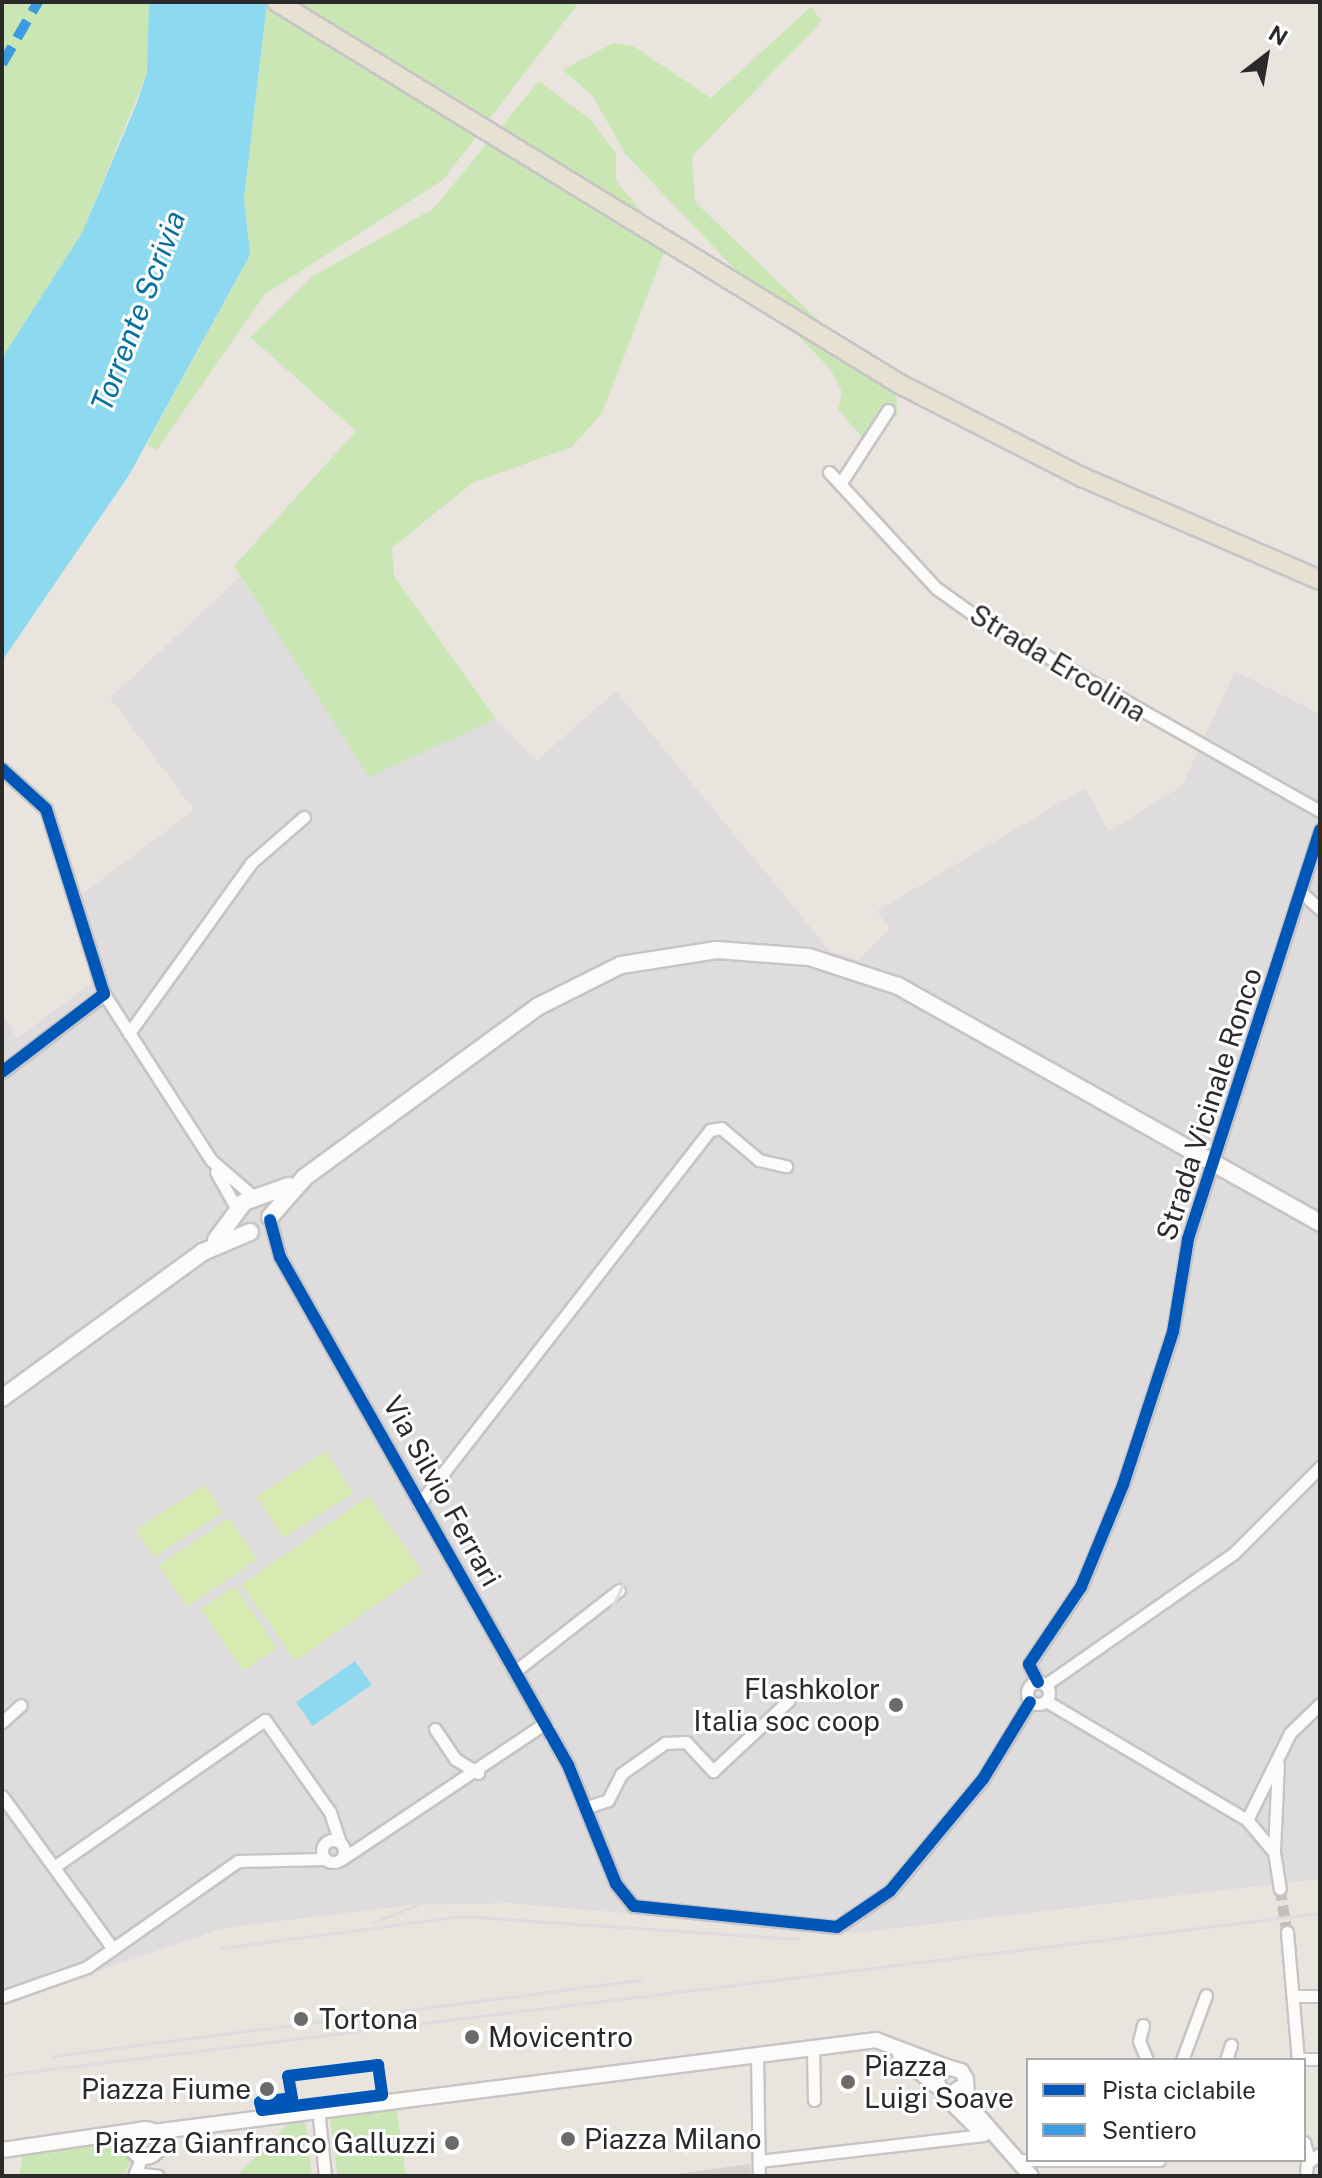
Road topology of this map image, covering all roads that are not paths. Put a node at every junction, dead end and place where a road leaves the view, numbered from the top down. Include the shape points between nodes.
1 (277, 2) edge
2 (888, 410) dead end
3 (829, 472) dead end
4 (840, 484) junction
5 (1320, 580) edge
6 (2, 769) edge
7 (1320, 811) edge
8 (304, 817) dead end
9 (1320, 830) edge
10 (1302, 893) junction
11 (1320, 909) edge
12 (104, 994) junction
13 (129, 1033) junction
14 (2, 1072) edge
15 (211, 1160) junction
16 (1216, 1163) junction
17 (786, 1166) dead end
18 (305, 1177) junction
19 (259, 1200) junction
20 (237, 1214) junction
21 (270, 1218) junction
22 (1320, 1223) edge
23 (251, 1232) junction
24 (203, 1252) junction
25 (280, 1257) junction
26 (2, 1398) edge
27 (1320, 1467) edge
28 (419, 1504) junction
29 (619, 1590) dead end
30 (514, 1672) junction
31 (1042, 1684) junction
32 (788, 1701) dead end
33 (1046, 1701) junction
34 (1030, 1702) junction
35 (1320, 1704) edge
36 (21, 1705) dead end
37 (2, 1722) edge
38 (544, 1724) junction
39 (435, 1729) dead end
40 (455, 1759) junction
41 (1278, 1760) junction
42 (478, 1773) junction
43 (459, 1785) junction
44 (2, 1796) edge
45 (587, 1807) junction
46 (330, 1812) junction
47 (1247, 1820) junction
48 (341, 1843) junction
49 (369, 1845) junction
50 (324, 1850) junction
51 (1274, 1852) junction
52 (342, 1859) junction
53 (54, 1867) junction
54 (1280, 1889) tunnel mouth
55 (1287, 1932) tunnel mouth
56 (113, 1949) junction
57 (1206, 1995) dead end
58 (1293, 1996) junction
59 (1320, 1996) edge
60 (2, 1997) edge
61 (1143, 2025) dead end
62 (850, 2043) junction
63 (1231, 2045) dead end
64 (813, 2048) junction
65 (757, 2054) junction
66 (1146, 2058) edge
67 (1183, 2058) edge
68 (1227, 2058) edge
69 (1298, 2058) edge
70 (947, 2067) junction
71 (966, 2084) junction
72 (935, 2085) junction
73 (946, 2097) junction
74 (814, 2100) dead end
75 (318, 2108) junction
76 (146, 2131) junction
77 (983, 2135) junction
78 (2, 2150) edge
79 (142, 2156) junction
80 (1310, 2156) edge
81 (1017, 2160) junction
82 (759, 2161) junction
83 (1026, 2161) edge
84 (1051, 2162) edge
85 (1098, 2162) edge
86 (1068, 2163) junction
87 (135, 2174) edge
88 (158, 2176) edge
89 (325, 2176) edge
90 (759, 2176) edge
91 (1019, 2176) edge
92 (1031, 2176) edge
93 (1068, 2176) edge
94 (1306, 2176) edge

1 - 5 main road via 752,296 992,434
2 - 4 street
3 - 4 street, Strada Ercolina
4 - 7 street, Strada Ercolina via 936,588 977,617
6 - 12 street via 46,809
8 - 13 street via 251,863
9 - 10 street, Strada Vicinale Ronco
10 - 11 street
10 - 16 street, Strada Vicinale Ronco
12 - 13 street
12 - 14 street
13 - 15 street
15 - 19 street
15 - 20 street
16 - 18 main road via 898,986 809,957 717,950 646,957 560,994 448,1066
16 - 22 main road
16 - 31 street, Strada Vicinale Ronco via 1188,1239 1173,1332 1123,1485 1081,1587 1029,1664
17 - 28 street via 759,1160 721,1128 710,1130
18 - 19 main road
18 - 21 main road
19 - 20 main road
19 - 21 main road
20 - 23 main road
20 - 24 main road
21 - 23 main road
21 - 25 street, Via Silvio Ferrari
23 - 24 main road
23 - 25 street, Via Silvio Ferrari
24 - 26 main road
25 - 28 street, Via Silvio Ferrari
27 - 31 street via 1234,1553
28 - 30 street, Via Silvio Ferrari
29 - 30 street
30 - 38 street, Via Silvio Ferrari
31 - 33 street
31 - 34 street, Via Silvio Ferrari via 1027,1688
32 - 45 street via 713,1771 686,1742 665,1743 621,1774 608,1800
33 - 34 street
33 - 47 street
34 - 45 street, Via Silvio Ferrari via 983,1779 890,1891 837,1927 634,1906 616,1884
35 - 41 street via 1290,1733
36 - 37 street
38 - 42 street
38 - 45 street, Via Silvio Ferrari
39 - 40 street
40 - 42 street
40 - 43 street
41 - 47 street
41 - 51 street
42 - 43 street
43 - 49 street
44 - 53 street
46 - 48 street
46 - 50 street
46 - 53 street via 265,1720
47 - 51 street
48 - 49 street
48 - 50 street
48 - 52 street
49 - 52 street
50 - 52 street
50 - 56 street via 238,1861
51 - 54 street
53 - 56 street
55 - 58 street
56 - 60 street via 87,1967
57 - 67 street
58 - 59 street
58 - 69 street
61 - 66 street via 1139,2041
62 - 64 street
62 - 70 street via 885,2041
62 - 72 street via 903,2056
63 - 68 street
64 - 65 street
64 - 74 street
65 - 75 street
65 - 82 street
70 - 71 street via 961,2071
70 - 72 street
71 - 73 street
71 - 81 street via 974,2111
72 - 73 street
73 - 77 street
75 - 76 street
75 - 89 street
76 - 78 street
76 - 79 street via 131,2144
76 - 79 street via 157,2149
77 - 82 street
77 - 91 street
79 - 87 street
80 - 94 street
81 - 83 street
81 - 92 street
82 - 90 street
84 - 86 street
85 - 86 street
86 - 93 street
87 - 88 street

